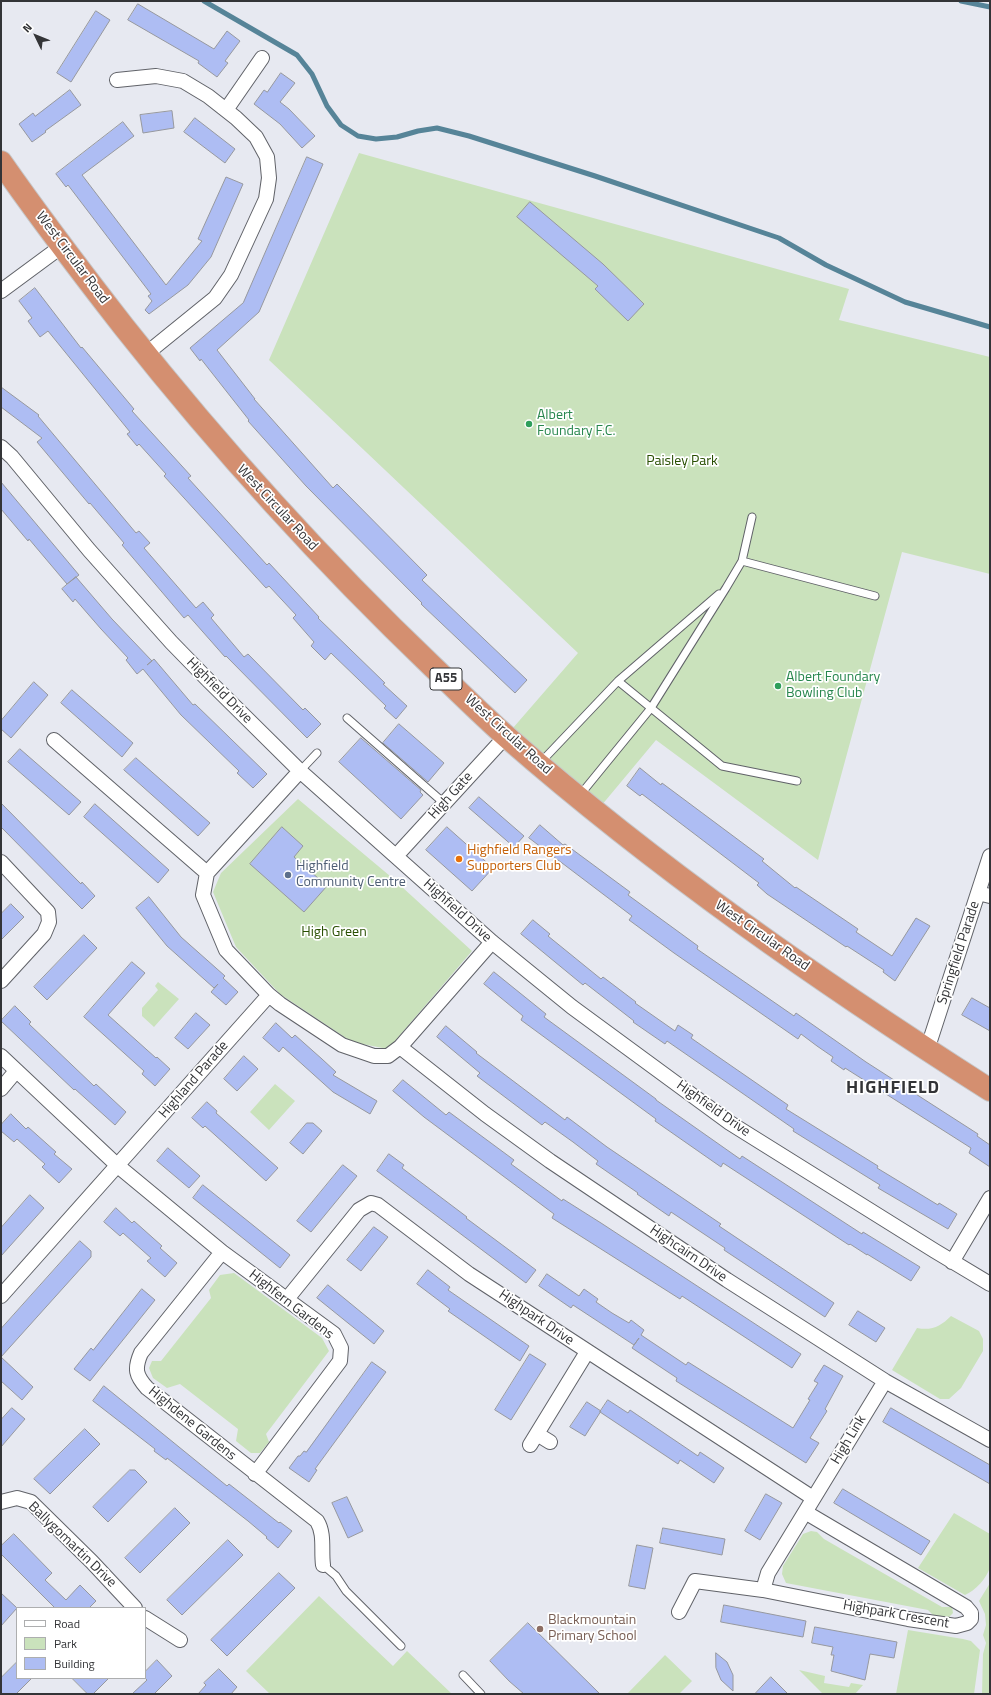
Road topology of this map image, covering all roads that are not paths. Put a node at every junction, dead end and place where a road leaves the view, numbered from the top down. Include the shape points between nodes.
1 (262, 58) dead end
2 (117, 80) dead end
3 (226, 110) junction
4 (1, 162) edge
5 (62, 246) junction
6 (1, 290) edge
7 (146, 354) junction
8 (1, 447) edge
9 (752, 517) dead end
10 (742, 561) junction
11 (726, 588) junction
12 (874, 596) dead end
13 (618, 681) junction
14 (651, 708) junction
15 (347, 718) dead end
16 (506, 736) junction
17 (54, 740) dead end
18 (317, 753) dead end
19 (539, 764) junction
20 (300, 771) junction
21 (797, 781) dead end
22 (578, 797) junction
23 (445, 804) junction
24 (396, 856) junction
25 (990, 856) edge
26 (1, 862) edge
27 (207, 873) junction
28 (984, 895) edge
29 (492, 942) junction
30 (1, 981) edge
31 (269, 995) junction
32 (400, 1047) junction
33 (927, 1050) junction
34 (1, 1056) edge
35 (16, 1071) junction
36 (1, 1089) edge
37 (990, 1090) edge
38 (118, 1166) junction
39 (990, 1198) edge
40 (222, 1252) junction
41 (952, 1262) junction
42 (990, 1284) edge
43 (1, 1296) edge
44 (286, 1299) junction
45 (588, 1352) junction
46 (885, 1381) junction
47 (990, 1440) edge
48 (550, 1442) dead end
49 (255, 1474) junction
50 (813, 1498) junction
51 (1, 1502) edge
52 (804, 1512) junction
53 (323, 1565) joint
54 (764, 1590) junction
55 (134, 1607) edge
56 (679, 1612) dead end
57 (146, 1619) edge
58 (180, 1640) dead end
59 (401, 1646) dead end
60 (463, 1675) dead end
61 (481, 1694) edge

1 - 3 street
2 - 3 street via 156,76 183,81
3 - 7 street via 256,138 267,157 269,178 266,199 231,275 215,298
4 - 5 highway, West Circular Road / A55
5 - 6 street
5 - 7 highway, West Circular Road / A55
7 - 16 highway, West Circular Road / A55 via 230,456 300,533 391,627
8 - 20 street, Highfield Drive via 171,642
9 - 10 lane
10 - 11 lane
10 - 12 lane
11 - 13 lane
11 - 14 lane
13 - 14 lane
13 - 19 lane
14 - 21 lane via 722,766
14 - 22 lane
15 - 23 lane
16 - 19 highway, West Circular Road / A55
16 - 23 street, High Gate
17 - 27 street
18 - 20 lane
19 - 22 highway, West Circular Road / A55
20 - 24 street, Highfield Drive
20 - 27 street
22 - 33 highway, West Circular Road / A55 via 725,910
23 - 24 street, High Gate
24 - 29 street, Highfield Drive
25 - 28 street, Springfield Parade
26 - 30 street via 48,912 49,922 44,934
27 - 31 street via 203,895 226,950
28 - 33 street, Springfield Parade
29 - 32 street
29 - 41 street, Highfield Drive via 572,1007 730,1123
31 - 32 street via 342,1045 374,1056 388,1056
31 - 38 street, Highland Parade
32 - 46 street, Highcairn Drive via 550,1161 727,1280
33 - 37 highway, West Circular Road / A55
34 - 35 street, Highfern Gardens
35 - 36 street
35 - 38 street, Highfern Gardens
38 - 40 street, Highfern Gardens
38 - 43 street
39 - 41 street
40 - 44 street, Highfern Gardens
40 - 49 street, Highdene Gardens via 141,1353 136,1364 137,1373 147,1388
41 - 42 street, Highfield Drive
44 - 45 street, Highpark Drive via 359,1210 371,1203 378,1205 469,1274
44 - 49 street, Highfern Gardens via 334,1334 342,1348 340,1362
45 - 48 street via 533,1439
45 - 50 street, Highpark Drive
46 - 47 street, Highcairn Drive
46 - 50 street, High Link
49 - 53 street, Highdene Gardens via 317,1521 321,1527
50 - 52 street
51 - 55 street, Ballygomartin Drive via 17,1498 30,1502
52 - 54 street via 768,1573
52 - 54 street, Highpark Crescent via 966,1607 971,1613 971,1619 956,1626
53 - 59 lane
54 - 56 street, Highpark Crescent via 695,1581
57 - 58 street
60 - 61 lane

